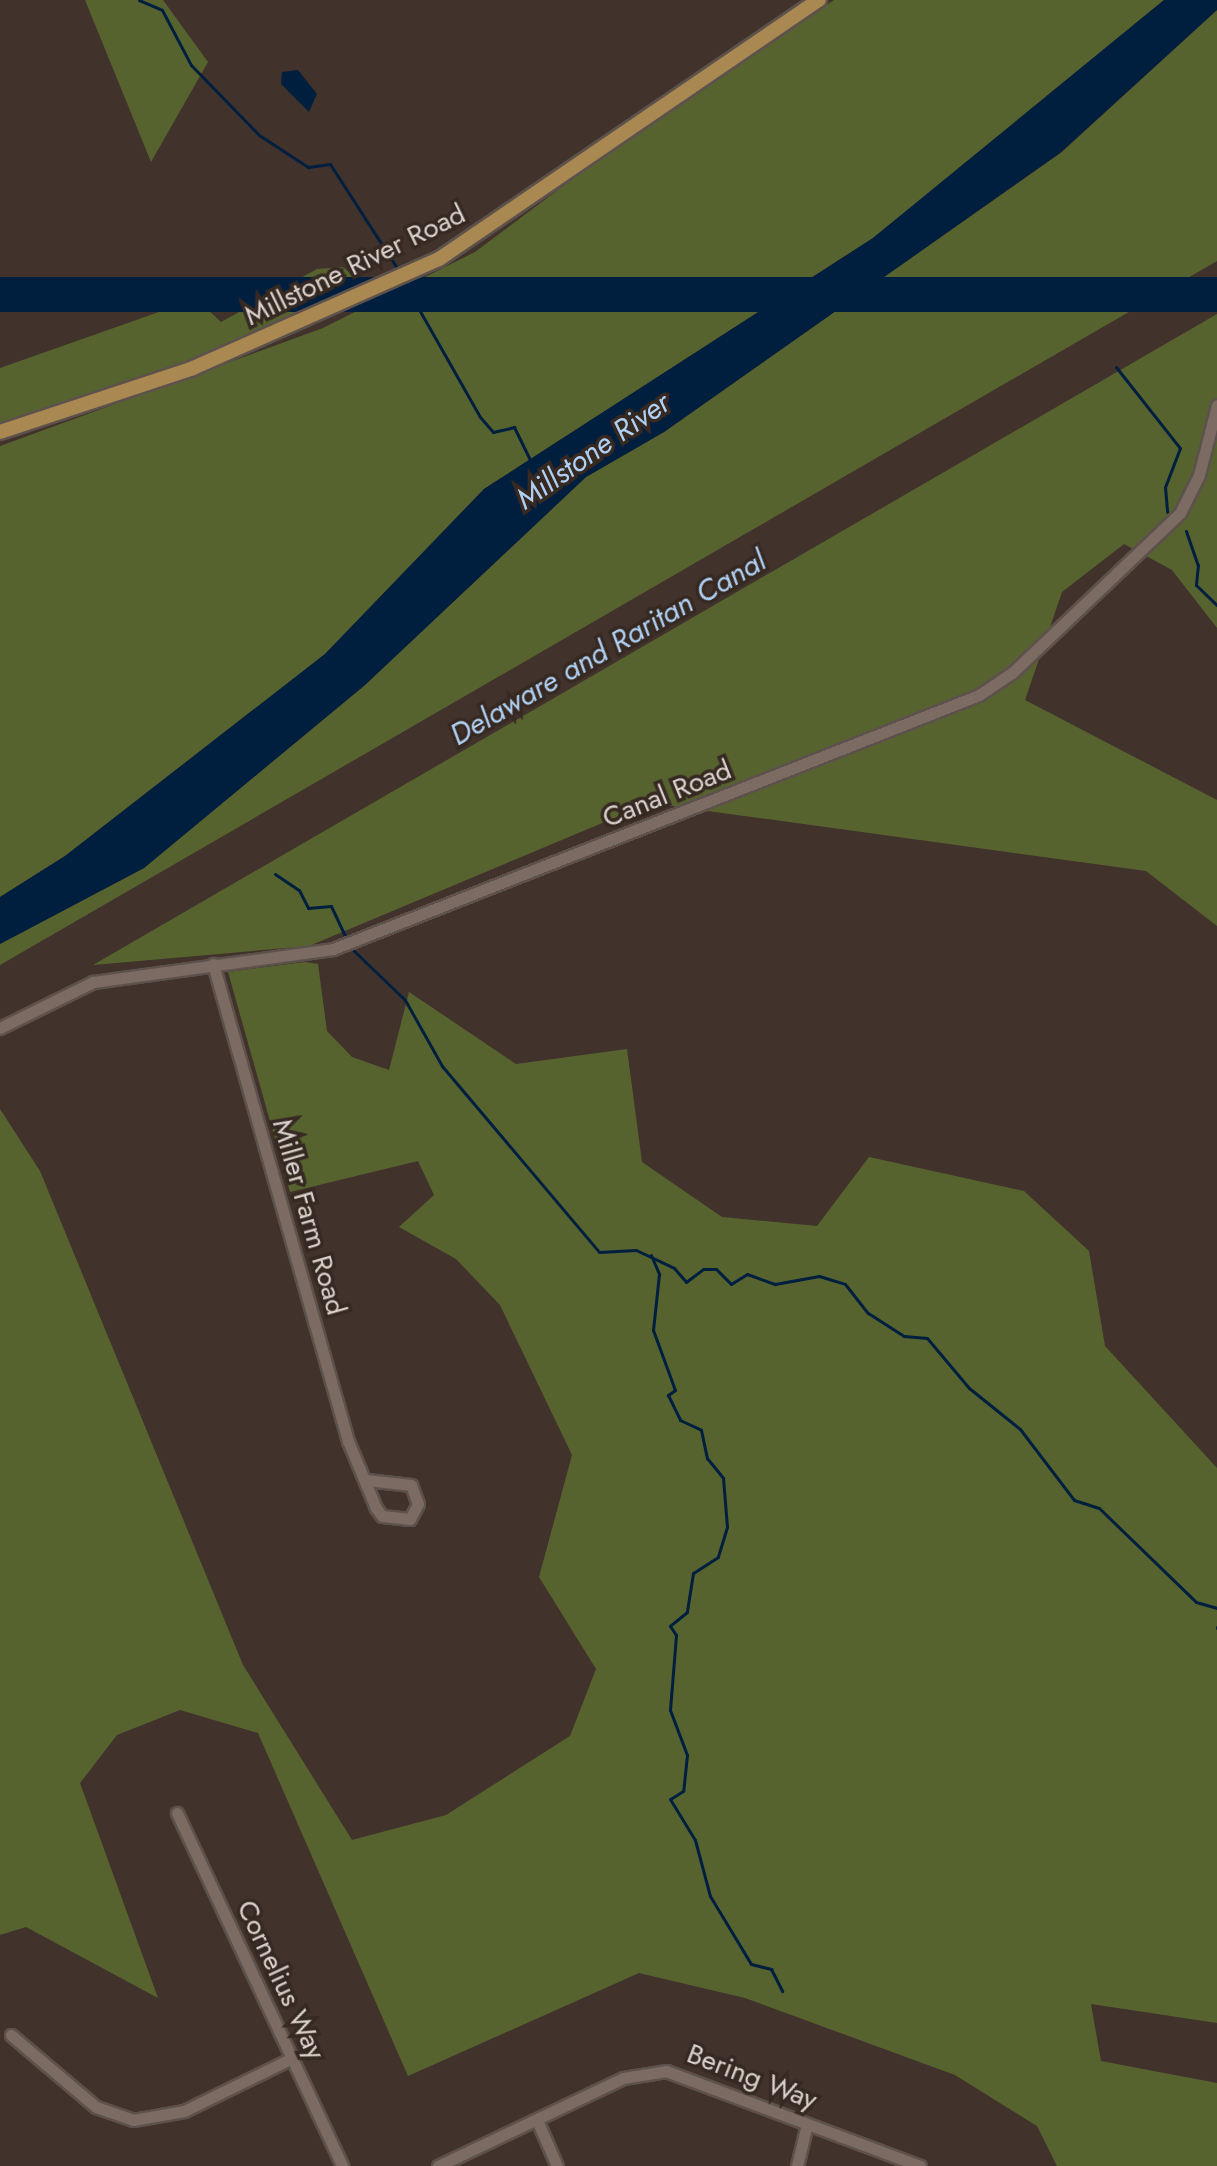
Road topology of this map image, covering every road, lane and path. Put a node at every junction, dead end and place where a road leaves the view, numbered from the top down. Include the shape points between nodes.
1 (819, 0) edge
2 (1217, 405) edge
3 (0, 432) edge
4 (213, 964) junction
5 (0, 1028) edge
6 (366, 1480) junction
7 (177, 1813) dead end
8 (11, 2035) dead end
9 (290, 2059) junction
10 (537, 2120) junction
11 (807, 2124) junction
12 (342, 2166) edge
13 (438, 2166) edge
14 (557, 2166) edge
15 (797, 2166) edge
16 (920, 2166) edge

1 - 3 main road, Millstone River Road via 439,259 232,352
2 - 4 street, Canal Road via 1199,475 1180,513 990,689 333,949
4 - 5 street, Canal Road via 93,982
4 - 6 street, Miller Farm Road via 336,1403
6 - 6 street, Miller Farm Road via 411,1485 418,1504 410,1519 382,1516
7 - 9 street, Cornelius Way
8 - 9 street via 96,2107 133,2120 184,2111
9 - 12 street, Cornelius Way
10 - 11 street, Bering Way via 623,2078 666,2071
10 - 13 street, Bering Way
10 - 14 street
11 - 15 street
11 - 16 street, Bering Way

